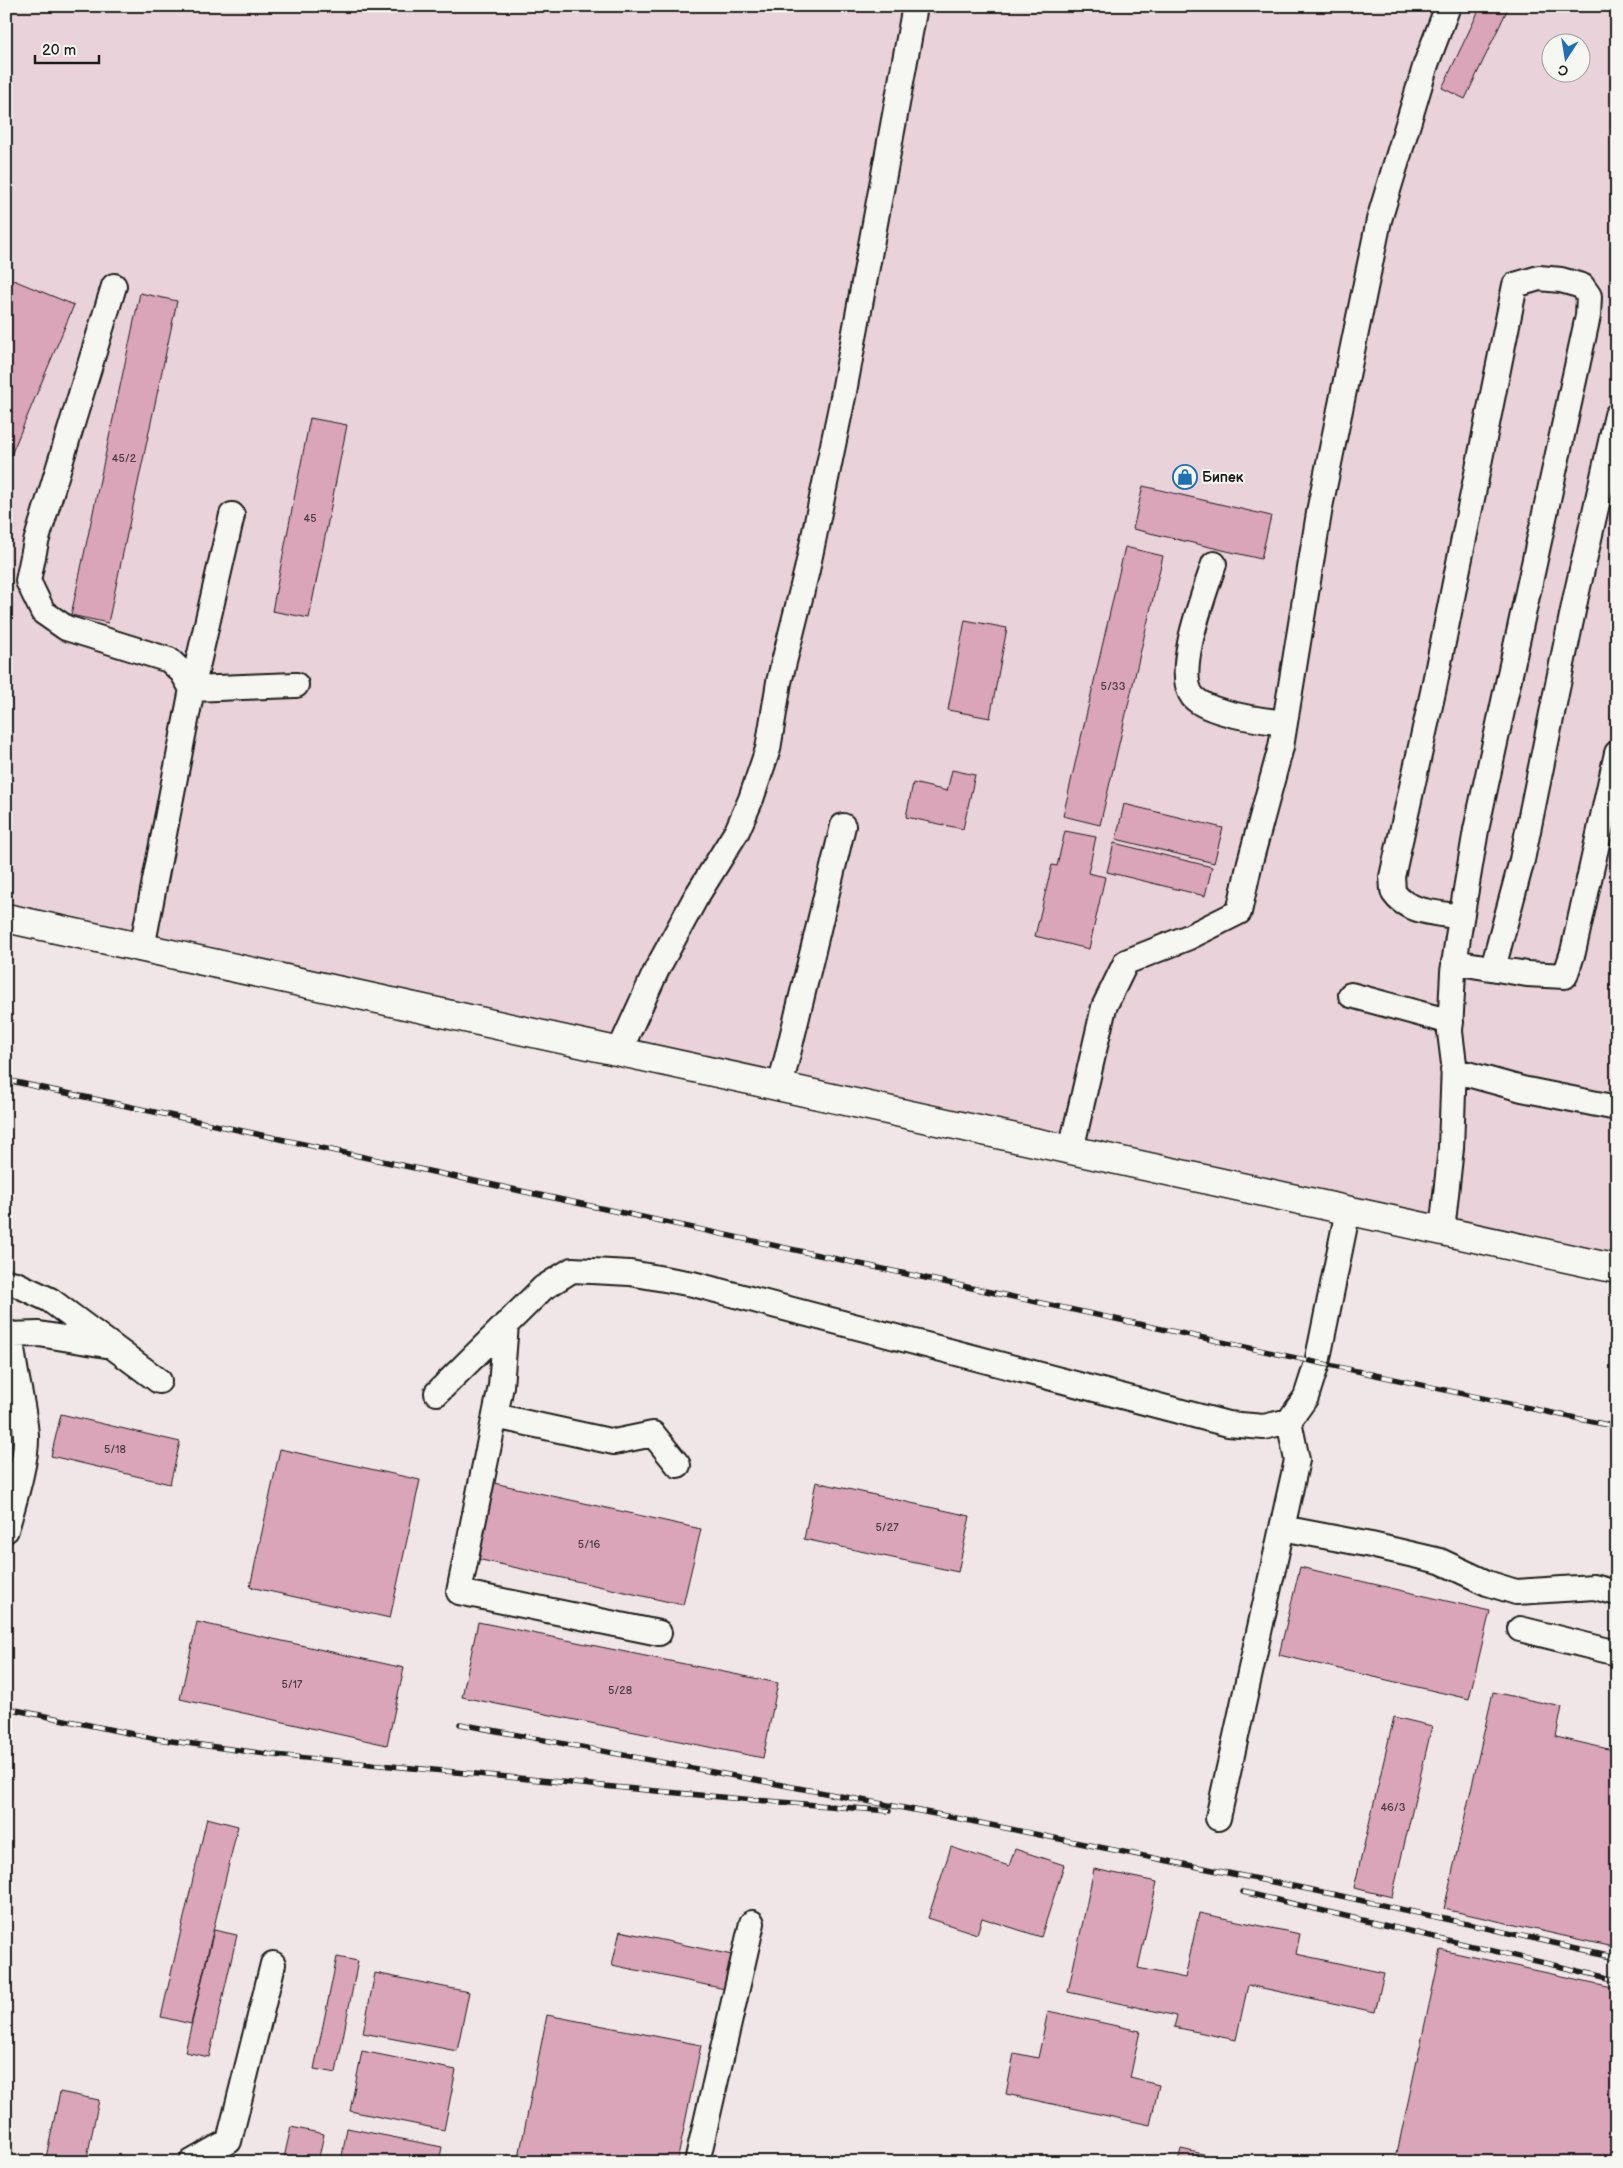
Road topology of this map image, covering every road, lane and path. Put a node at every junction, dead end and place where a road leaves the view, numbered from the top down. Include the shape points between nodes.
1 (915, 6) edge
2 (1448, 6) edge
3 (114, 286) dead end
4 (1617, 415) edge
5 (232, 515) dead end
6 (1214, 564) dead end
7 (296, 685) dead end
8 (192, 690) junction
9 (1284, 723) junction
10 (1617, 753) edge
11 (843, 826) dead end
12 (1461, 917) junction
13 (6, 918) edge
14 (142, 948) junction
15 (1454, 962) junction
16 (1493, 968) junction
17 (1350, 995) dead end
18 (1451, 1022) junction
19 (619, 1052) junction
20 (1453, 1070) junction
21 (780, 1087) junction
22 (1617, 1108) edge
23 (1071, 1150) junction
24 (1348, 1210) junction
25 (1442, 1231) junction
26 (1617, 1269) edge
27 (6, 1282) edge
28 (506, 1324) junction
29 (9, 1334) edge
30 (116, 1347) junction
31 (159, 1381) dead end
32 (437, 1393) dead end
33 (495, 1416) junction
34 (1289, 1421) junction
35 (678, 1465) dead end
36 (1282, 1528) junction
37 (6, 1530) edge
38 (1617, 1593) edge
39 (1520, 1629) dead end
40 (659, 1633) dead end
41 (1617, 1653) edge
42 (1218, 1818) dead end
43 (752, 1923) dead end
44 (273, 1964) dead end
45 (192, 2162) edge
46 (697, 2162) edge

1 - 19 street via 843,397 807,570 779,682 768,749 737,831 657,969
2 - 9 street via 1426,64 1379,220 1320,507
3 - 8 street via 36,542 28,581 43,612 66,628 169,660 182,672
4 - 16 street via 1522,860
5 - 8 street
6 - 9 street via 1187,650 1186,676 1193,696 1204,704 1242,718
7 - 8 street
8 - 14 street
9 - 23 street via 1281,747 1239,912 1189,937 1126,962 1104,1007
10 - 16 street via 1565,976
11 - 21 street
12 - 12 street via 1476,830 1588,316 1589,296 1582,286 1561,280 1539,278 1515,284 1433,692 1392,877 1393,892 1403,903
12 - 15 street
13 - 14 main road
14 - 19 main road
15 - 16 street
15 - 18 street
17 - 18 street
18 - 20 street
19 - 21 main road
20 - 22 street via 1522,1089
20 - 25 street via 1451,1148
21 - 23 main road
23 - 24 main road
24 - 25 main road
24 - 34 street via 1317,1363 1306,1397
25 - 26 main road
27 - 30 street via 50,1300
28 - 32 street
28 - 33 street
28 - 34 street via 543,1288 572,1270 630,1273 693,1284 1228,1424 1264,1427
29 - 30 street via 39,1334
29 - 37 street via 26,1438
30 - 31 street
33 - 35 street via 614,1442 653,1434
33 - 40 street via 458,1592
34 - 36 street via 1297,1460
36 - 38 street via 1440,1561 1516,1592 1594,1588
36 - 42 street
39 - 41 street
43 - 46 street
44 - 45 street via 230,2140

